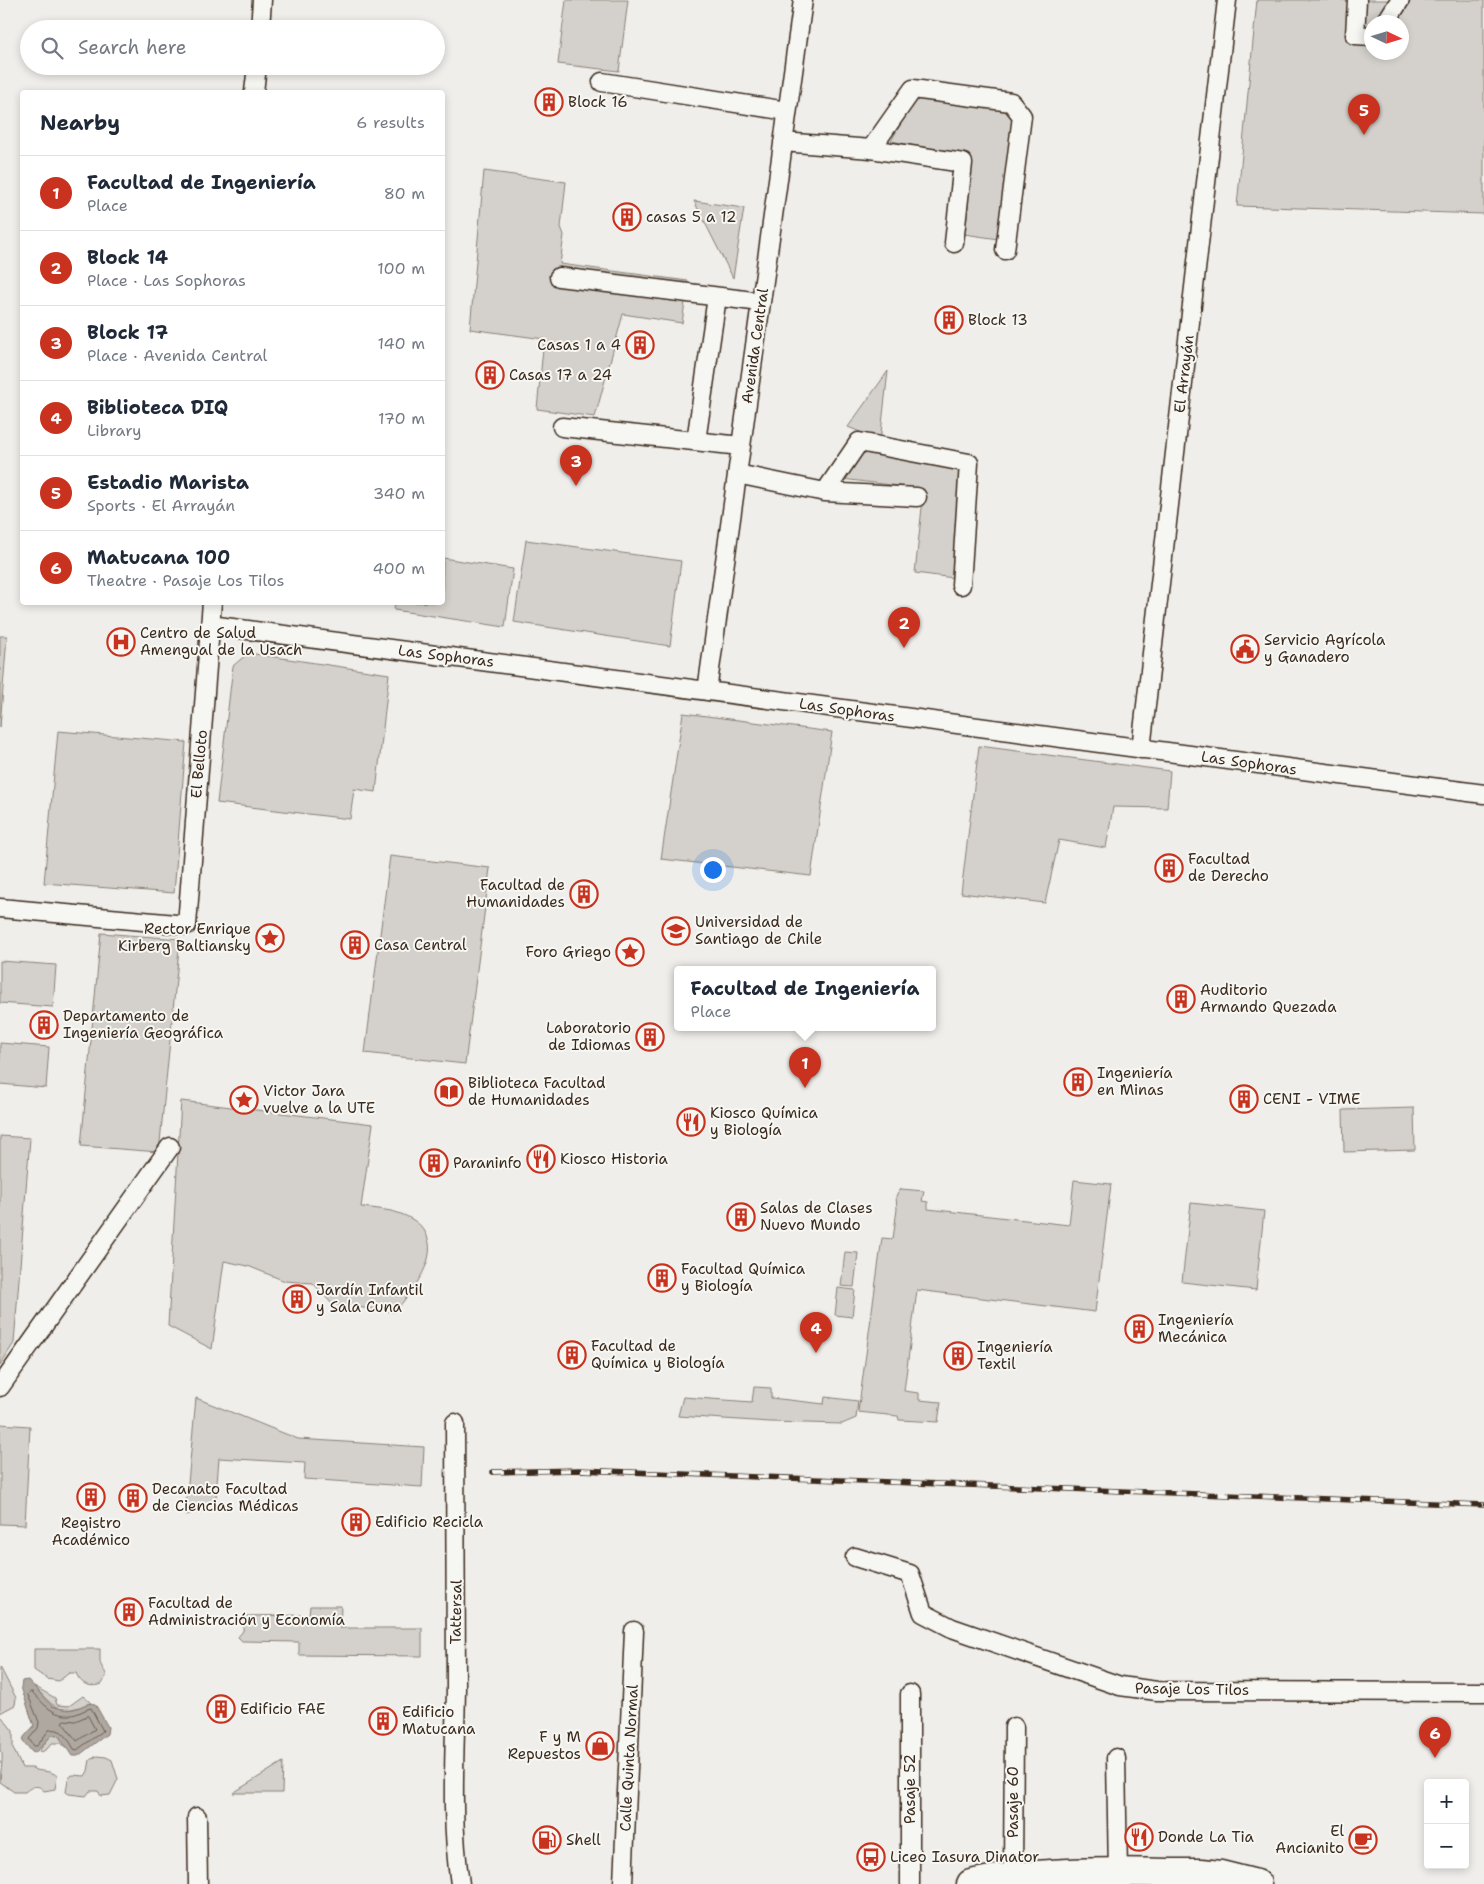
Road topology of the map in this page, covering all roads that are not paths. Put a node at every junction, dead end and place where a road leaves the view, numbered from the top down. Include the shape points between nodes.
1 (262, 0) edge
2 (803, 0) edge
3 (1227, 0) edge
4 (1357, 0) edge
5 (1400, 0) edge
6 (1390, 15) edge
7 (261, 20) edge
8 (1364, 36) edge
9 (256, 75) edge
10 (602, 82) dead end
11 (254, 90) edge
12 (788, 111) junction
13 (783, 142) junction
14 (871, 150) junction
15 (954, 243) dead end
16 (1005, 250) dead end
17 (559, 277) dead end
18 (717, 296) junction
19 (761, 302) junction
20 (562, 427) dead end
21 (696, 441) junction
22 (741, 446) junction
23 (737, 474) junction
24 (825, 492) junction
25 (917, 497) dead end
26 (961, 585) dead end
27 (212, 605) edge
28 (210, 626) junction
29 (707, 691) junction
30 (1141, 749) junction
31 (1484, 794) edge
32 (0, 908) edge
33 (170, 1147) dead end
34 (0, 1387) edge
35 (455, 1422) dead end
36 (855, 1557) dead end
37 (634, 1631) dead end
38 (1484, 1692) edge
39 (910, 1694) dead end
40 (1014, 1727) dead end
41 (1116, 1758) dead end
42 (196, 1817) dead end
43 (1013, 1876) junction
44 (1129, 1877) edge
45 (198, 1884) edge
46 (460, 1884) edge
47 (623, 1884) edge
48 (910, 1884) edge
49 (970, 1884) edge
50 (1257, 1884) edge

1 - 7 street
2 - 12 street, Avenida Central
3 - 30 street, El Arrayán
4 - 8 street via 1355,35
5 - 6 street
9 - 11 street
10 - 12 street
12 - 13 street, Avenida Central
13 - 14 street
13 - 19 street, Avenida Central
14 - 15 street via 963,163
14 - 16 street via 913,89 1011,102 1022,116
17 - 18 street
18 - 19 street
18 - 21 street
19 - 22 street, Avenida Central
20 - 21 street
21 - 22 street
22 - 23 street, Avenida Central
23 - 24 street
23 - 29 street, Avenida Central
24 - 25 street
24 - 26 street via 859,442 969,463
27 - 28 street, El Belloto
28 - 29 street, Las Sophoras
28 - 32 street, El Belloto via 187,925
29 - 30 street, Las Sophoras
30 - 31 street, Las Sophoras
33 - 34 street
35 - 46 street, Tattersal via 454,1802
36 - 38 street, Pasaje Los Tilos via 910,1574 923,1613 952,1628 1120,1686 1157,1691
37 - 47 street, Calle Quinta Normal
39 - 48 street, Pasaje 52
40 - 43 street, Pasaje 60
41 - 44 street
42 - 45 street
43 - 44 main road
43 - 49 main road
44 - 50 main road via 1211,1874

